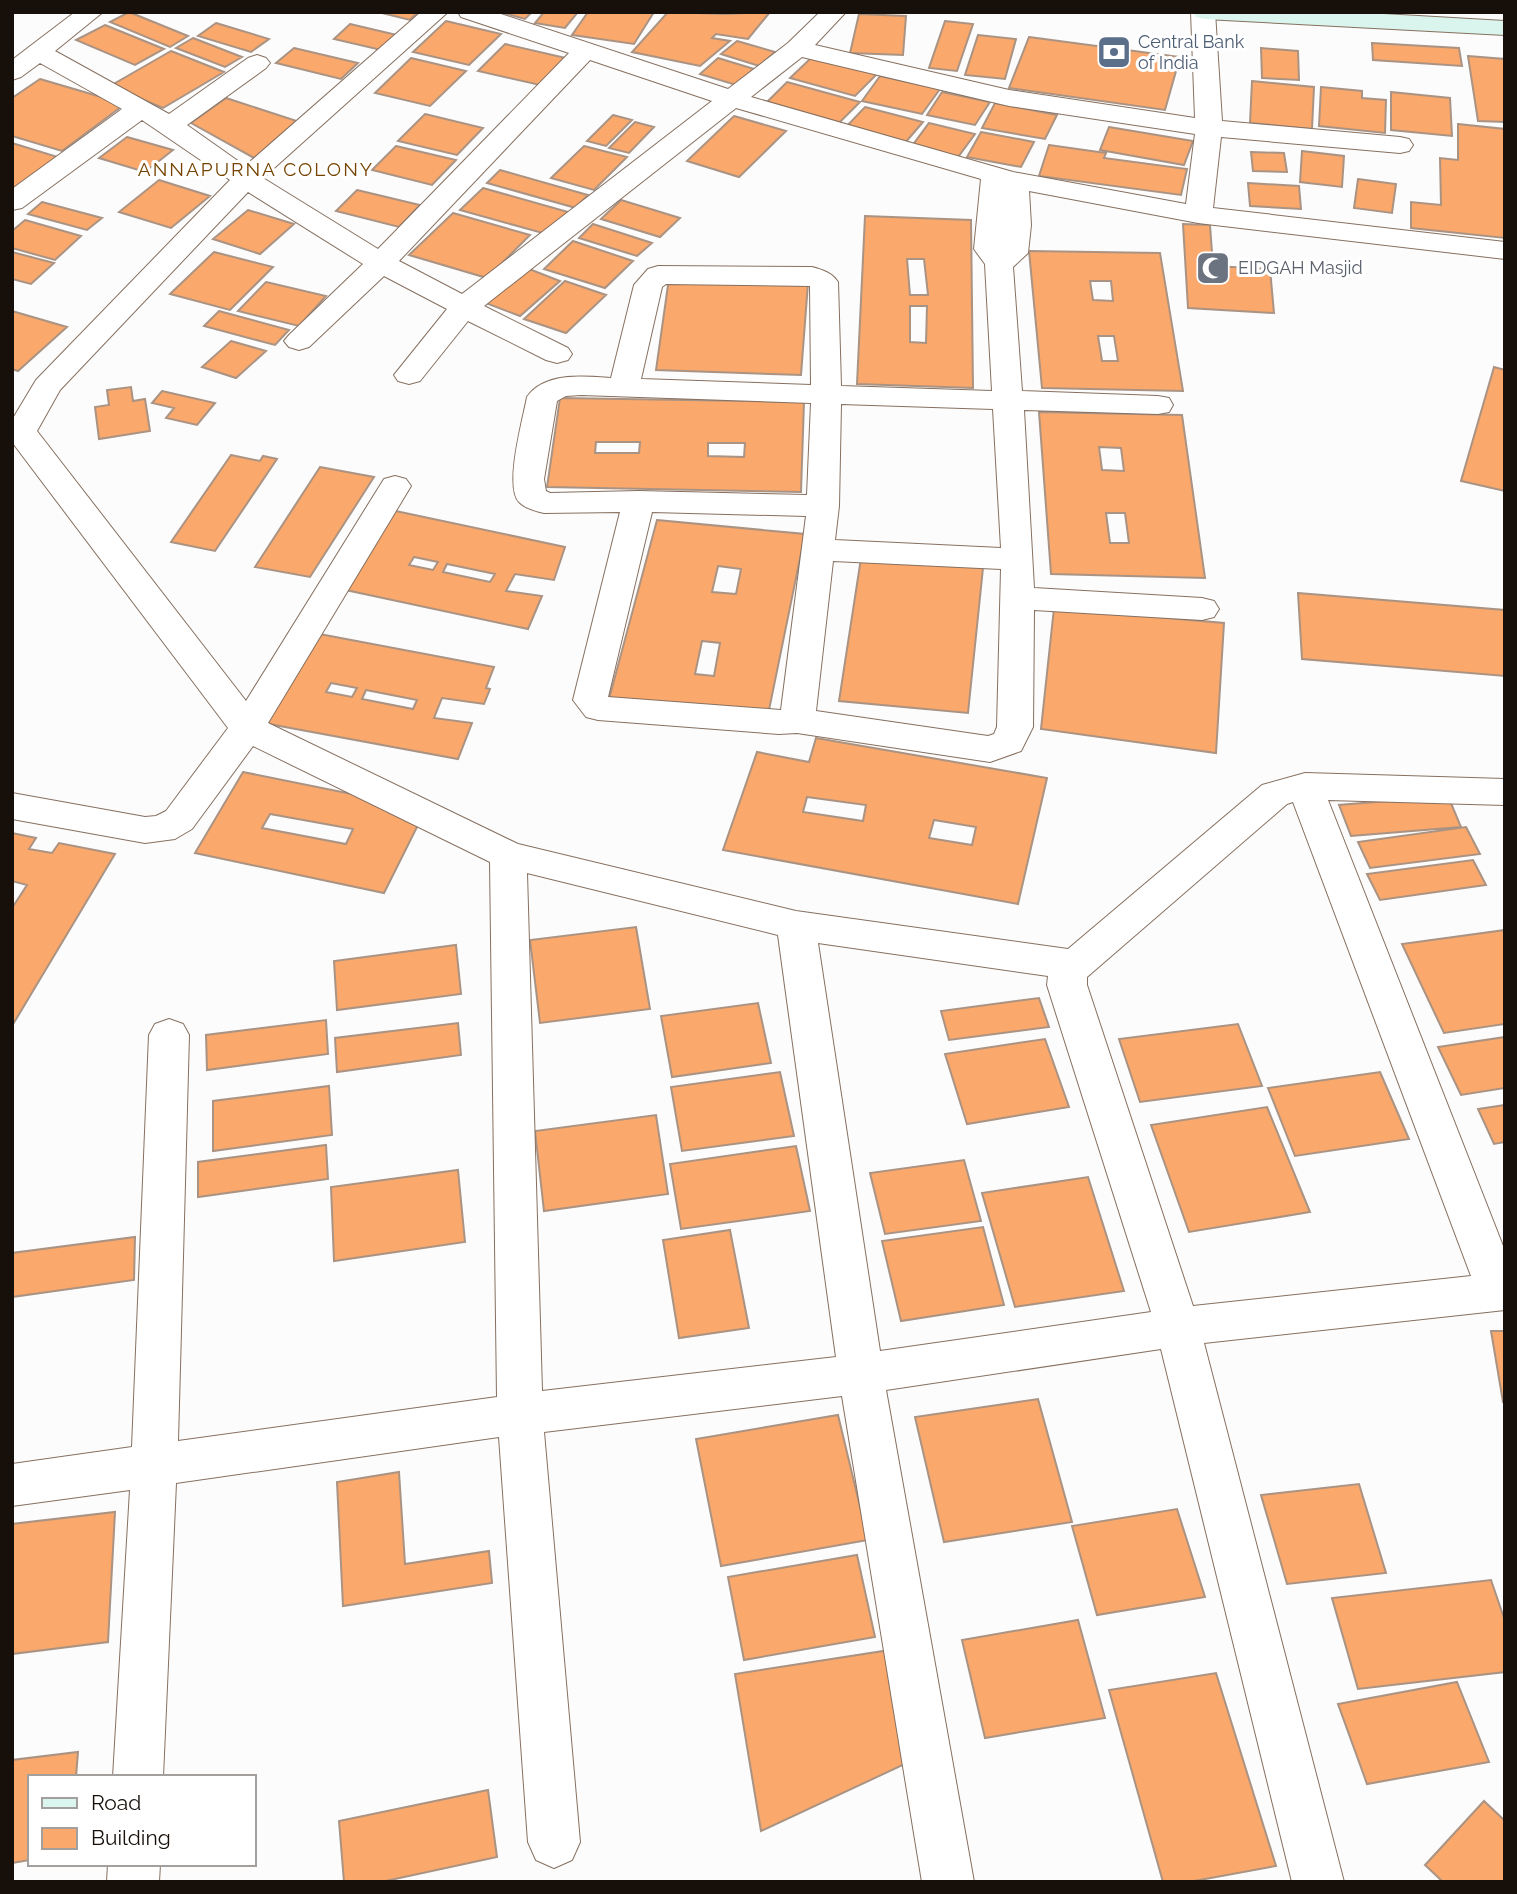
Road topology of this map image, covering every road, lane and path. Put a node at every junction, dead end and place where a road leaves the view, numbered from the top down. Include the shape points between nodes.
1 (91, 12) edge
2 (436, 12) edge
3 (470, 12) edge
4 (834, 12) edge
5 (1204, 12) edge
6 (1505, 28) edge
7 (797, 47) junction
8 (587, 49) junction
9 (40, 53) junction
10 (257, 63) dead end
11 (12, 72) edge
12 (731, 99) junction
13 (141, 108) junction
14 (170, 125) junction
15 (1209, 128) junction
16 (1399, 145) dead end
17 (1005, 177) junction
18 (246, 179) junction
19 (12, 202) edge
20 (1198, 215) junction
21 (1505, 251) edge
22 (381, 263) junction
23 (464, 307) junction
24 (299, 341) dead end
25 (557, 354) dead end
26 (409, 375) dead end
27 (624, 388) junction
28 (826, 395) junction
29 (1008, 400) junction
30 (1158, 405) dead end
31 (17, 438) edge
32 (395, 486) dead end
33 (639, 501) junction
34 (822, 506) junction
35 (817, 550) junction
36 (1018, 559) junction
37 (1017, 597) junction
38 (1202, 609) dead end
39 (797, 721) junction
40 (247, 728) junction
41 (1304, 786) junction
42 (1505, 792) edge
43 (12, 806) edge
44 (508, 855) junction
45 (796, 925) junction
46 (1074, 965) junction
47 (169, 1035) dead end
48 (1502, 1291) edge
49 (1178, 1327) junction
50 (861, 1374) junction
51 (520, 1414) junction
52 (154, 1466) junction
53 (12, 1485) edge
54 (138, 1775) edge
55 (554, 1842) dead end
56 (948, 1882) edge
57 (1318, 1882) edge

1 - 9 street
2 - 18 street
3 - 8 street
4 - 7 street
5 - 6 main road
5 - 15 street
7 - 12 street
7 - 15 street via 1009,98
8 - 12 street
8 - 22 street
9 - 11 street
9 - 13 street
10 - 14 street
12 - 17 street
12 - 23 street
13 - 14 street
13 - 19 street
14 - 18 street
15 - 16 street
15 - 20 street
17 - 20 street
17 - 29 street via 1017,225 1014,253 999,264
18 - 22 street
18 - 31 street via 47,386
20 - 21 street
22 - 23 street
22 - 24 street
23 - 25 street
23 - 26 street
27 - 28 street
27 - 28 street via 648,285 658,275 812,276 824,282
27 - 33 street via 567,387 552,389 542,397 527,479 531,496 544,503
28 - 29 street
28 - 34 street
29 - 30 street
29 - 36 street
31 - 40 street
32 - 40 street
33 - 34 street
33 - 39 street via 590,700 598,708
34 - 35 street
35 - 36 street
35 - 39 street
36 - 37 street
37 - 38 street
37 - 39 street via 1015,727 1008,742 990,749
40 - 43 street via 179,820 162,829 145,830
40 - 44 street
41 - 42 street
41 - 46 street via 1275,794
41 - 48 street
44 - 45 street
44 - 51 street
45 - 46 street
45 - 50 street
46 - 49 street via 1067,985
47 - 52 street
48 - 49 street
49 - 50 street
49 - 57 street
50 - 51 street
50 - 56 street
51 - 52 street
51 - 55 street
52 - 53 street
52 - 54 street

